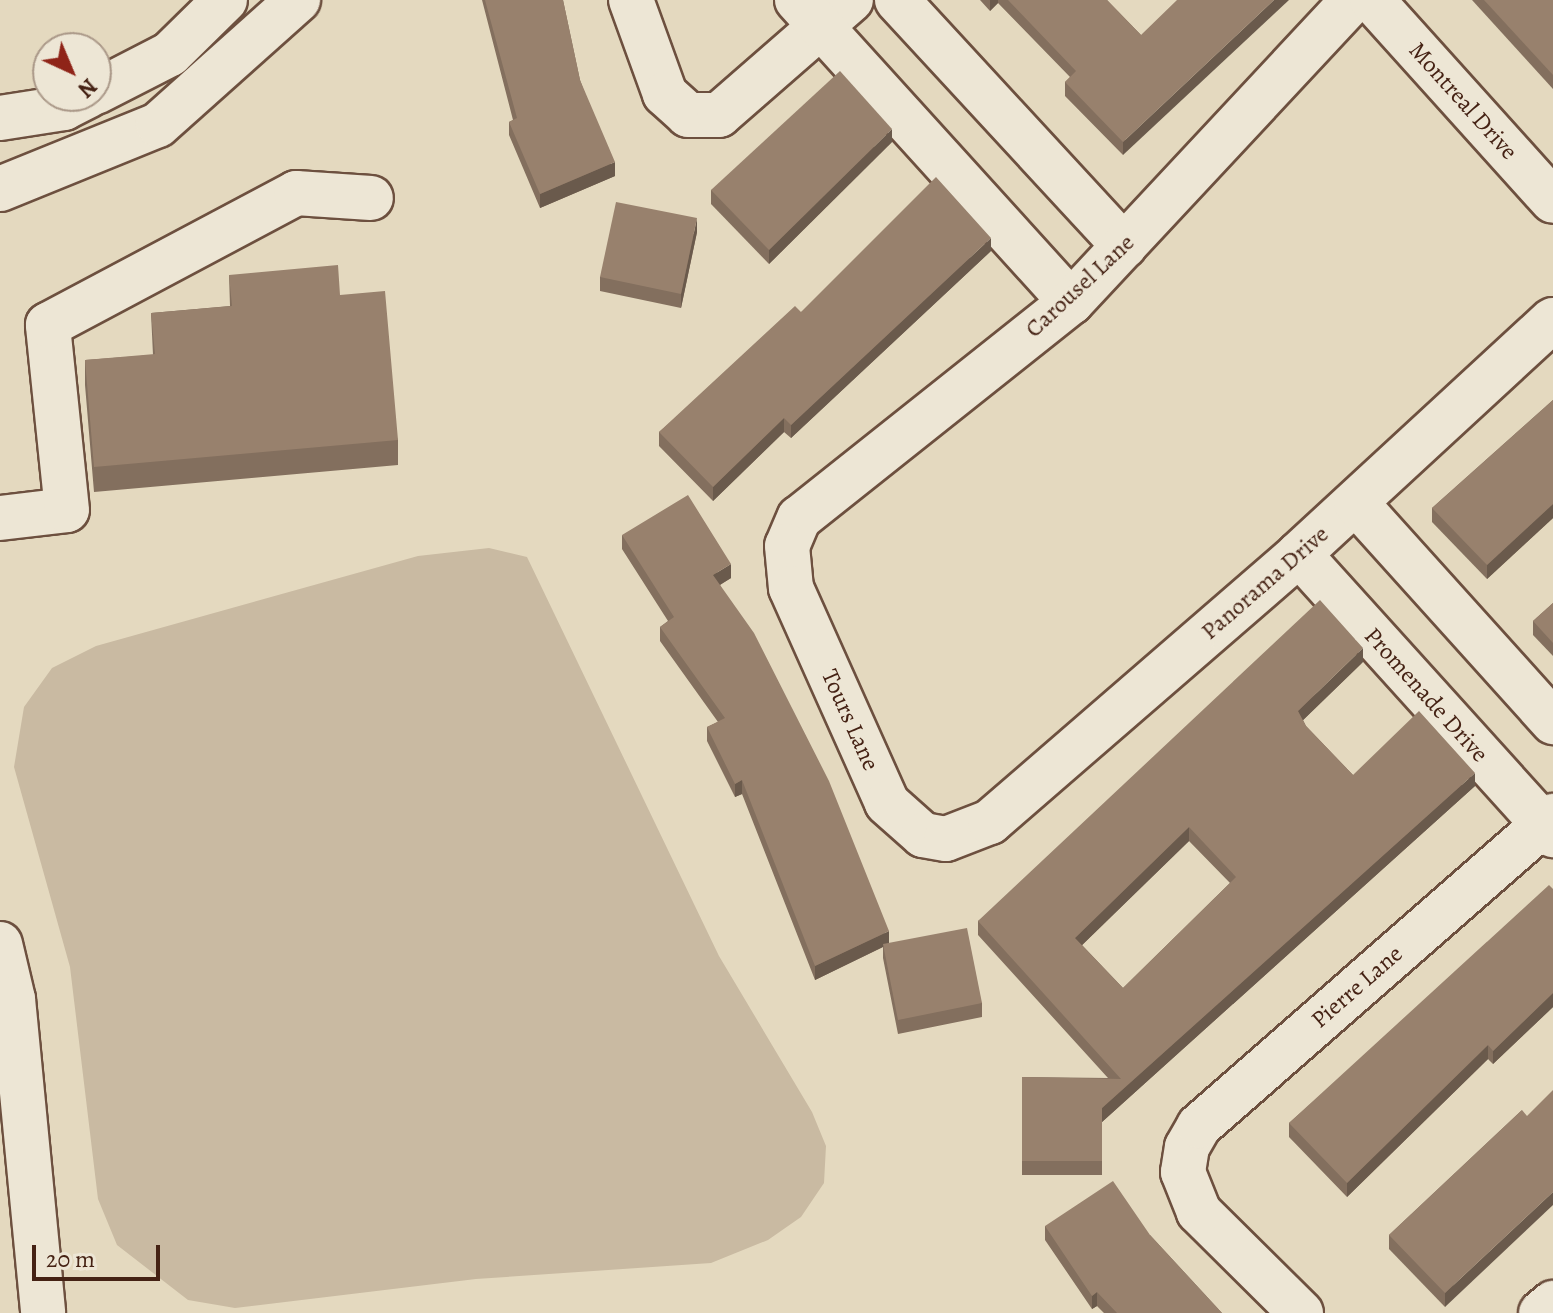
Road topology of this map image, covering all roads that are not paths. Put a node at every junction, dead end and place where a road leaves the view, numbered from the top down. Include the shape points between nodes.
1 (225, 0) edge
2 (297, 0) edge
3 (631, 0) edge
4 (897, 0) edge
5 (1353, 0) edge
6 (1372, 0) edge
7 (824, 9) edge
8 (112, 84) edge
9 (38, 112) edge
10 (0, 118) edge
11 (1013, 134) junction
12 (962, 181) junction
13 (0, 189) edge
14 (371, 198) dead end
15 (1553, 201) edge
16 (1124, 246) junction
17 (1071, 302) junction
18 (1553, 320) edge
19 (1356, 503) junction
20 (0, 518) edge
21 (787, 546) joint
22 (1299, 554) junction
23 (1553, 722) edge
24 (1550, 825) edge
25 (968, 833) joint
26 (0, 944) edge
27 (1553, 1303) edge
28 (43, 1313) edge
29 (1301, 1313) edge
30 (1541, 1313) edge

1 - 8 street via 170,54
2 - 13 street via 158,125
3 - 7 street via 665,94 688,115 719,115
4 - 11 street
5 - 16 street, Carousel Lane
6 - 15 street, Montreal Drive
7 - 12 street
9 - 10 street
11 - 12 street
11 - 16 street
12 - 17 street
14 - 20 street via 296,193 48,325 67,510
16 - 17 street, Carousel Lane
17 - 21 street, Carousel Lane via 799,518
18 - 19 street, Panorama Drive
19 - 22 street, Panorama Drive
19 - 23 street
21 - 25 street, Tours Lane via 791,588 887,803 923,835
22 - 24 street, Promenade Drive
22 - 25 street, Panorama Drive
24 - 29 street, Pierre Lane via 1199,1126 1183,1172 1199,1212
26 - 28 street via 13,999
27 - 30 street

